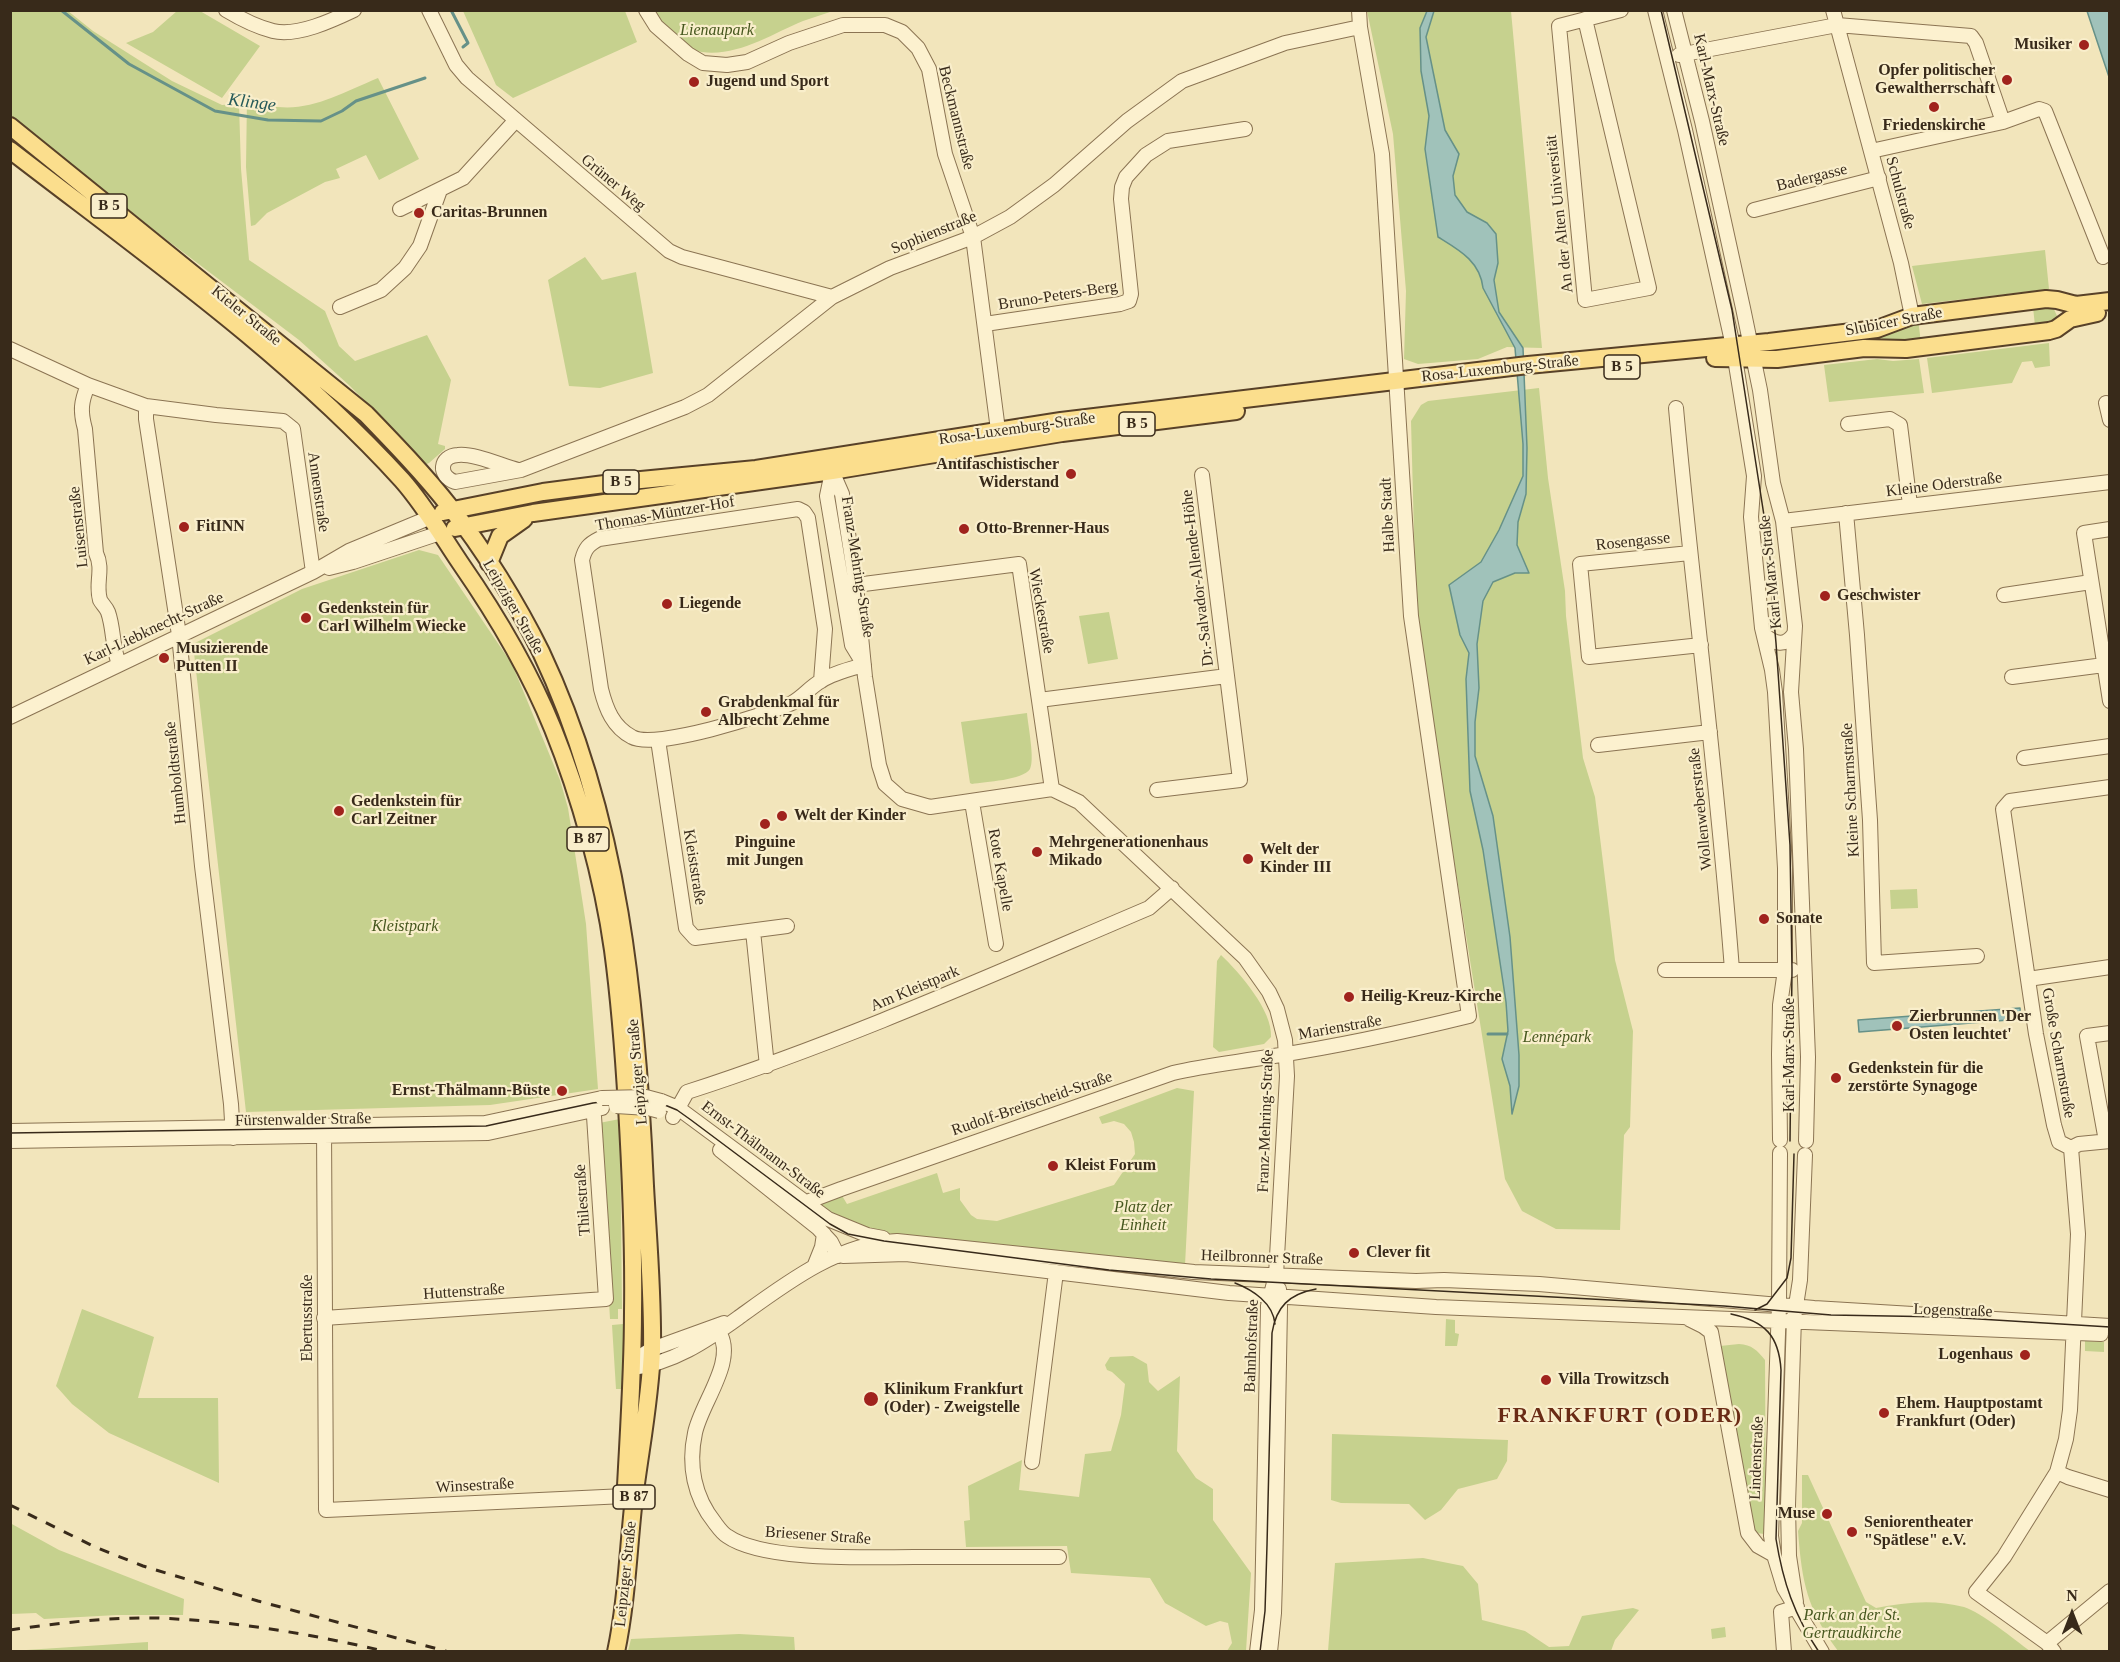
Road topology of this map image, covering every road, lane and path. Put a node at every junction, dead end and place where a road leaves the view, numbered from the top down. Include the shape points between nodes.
1 (226, 10) edge
2 (354, 10) edge
3 (429, 10) edge
4 (646, 10) edge
5 (1359, 10) edge
6 (1621, 10) edge
7 (1655, 10) edge
8 (1674, 10) edge
9 (1833, 10) edge
10 (1585, 19) junction
11 (1837, 25) junction
12 (1359, 27) junction
13 (1686, 54) junction
14 (1668, 57) junction
15 (515, 121) junction
16 (2003, 122) junction
17 (10, 126) edge
18 (1245, 129) dead end
19 (10, 150) edge
20 (1871, 151) junction
21 (1879, 178) junction
22 (440, 190) junction
23 (400, 209) dead end
24 (1754, 210) dead end
25 (973, 237) junction
26 (2103, 257) dead end
27 (832, 297) junction
28 (2109, 301) edge
29 (2063, 303) junction
30 (340, 307) dead end
31 (2109, 310) edge
32 (1912, 316) junction
33 (2065, 322) junction
34 (985, 324) junction
35 (10, 350) edge
36 (1743, 351) junction
37 (88, 385) junction
38 (1398, 386) junction
39 (2106, 403) dead end
40 (146, 406) junction
41 (1676, 408) dead end
42 (2109, 420) edge
43 (1848, 424) dead end
44 (995, 437) junction
45 (831, 465) junction
46 (518, 470) junction
47 (1202, 475) dead end
48 (2109, 482) edge
49 (1910, 505) junction
50 (452, 509) junction
51 (533, 513) junction
52 (1846, 513) junction
53 (431, 517) junction
54 (1783, 520) junction
55 (463, 526) junction
56 (2109, 529) edge
57 (440, 533) junction
58 (1690, 553) junction
59 (489, 563) junction
60 (313, 572) junction
61 (2091, 582) junction
62 (856, 585) junction
63 (2004, 595) dead end
64 (1794, 634) junction
65 (179, 635) junction
66 (1764, 635) junction
67 (1701, 645) junction
68 (119, 664) junction
69 (864, 665) junction
70 (2104, 665) junction
71 (1227, 676) junction
72 (2012, 677) dead end
73 (821, 681) junction
74 (1039, 700) junction
75 (2109, 700) edge
76 (10, 717) edge
77 (1710, 732) junction
78 (658, 740) junction
79 (1598, 745) dead end
80 (2109, 746) edge
81 (2024, 758) dead end
82 (2109, 787) edge
83 (1052, 789) junction
84 (1157, 790) dead end
85 (972, 802) junction
86 (1172, 888) junction
87 (787, 926) dead end
88 (753, 931) junction
89 (996, 944) dead end
90 (1977, 956) dead end
91 (2109, 968) edge
92 (1805, 969) junction
93 (1665, 970) dead end
94 (1732, 970) junction
95 (1785, 970) junction
96 (2028, 979) junction
97 (1469, 1016) joint
98 (2109, 1033) edge
99 (1286, 1054) junction
100 (767, 1066) junction
101 (598, 1104) junction
102 (660, 1106) joint
103 (675, 1112) junction
104 (10, 1131) edge
105 (324, 1131) junction
106 (233, 1133) junction
107 (10, 1141) edge
108 (2108, 1141) edge
109 (2071, 1148) junction
110 (801, 1207) junction
111 (845, 1227) junction
112 (824, 1234) junction
113 (897, 1241) junction
114 (838, 1256) junction
115 (814, 1267) junction
116 (1056, 1272) junction
117 (1276, 1275) junction
118 (1275, 1296) junction
119 (606, 1299) joint
120 (1779, 1305) junction
121 (1796, 1306) junction
122 (1686, 1317) junction
123 (324, 1318) junction
124 (737, 1318) junction
125 (1778, 1320) junction
126 (1795, 1322) junction
127 (2109, 1326) edge
128 (2074, 1327) junction
129 (719, 1332) junction
130 (2109, 1335) edge
131 (652, 1349) junction
132 (651, 1366) junction
133 (632, 1368) junction
134 (1032, 1462) dead end
135 (2057, 1472) junction
136 (2109, 1490) edge
137 (626, 1496) junction
138 (327, 1510) joint
139 (1774, 1556) junction
140 (1059, 1557) dead end
141 (2109, 1591) edge
142 (1797, 1607) junction
143 (2050, 1648) edge
144 (607, 1652) edge
145 (616, 1652) edge
146 (1257, 1652) edge
147 (1270, 1652) edge
148 (1784, 1652) edge
149 (1822, 1652) edge

1 - 2 street via 275,32 309,29
3 - 15 street, Grüner Weg via 456,65
4 - 25 street, Beckmannstraße via 656,26 703,63 747,62 843,24 885,25 902,32 918,48 928,69 945,154
5 - 12 street, Halbe Stadt
6 - 10 street, An der Alten Universität
7 - 14 street, Karl-Marx-Straße
8 - 13 street, Karl-Marx-Straße
9 - 11 street, Schulstraße
10 - 10 street, An der Alten Universität via 1559,26 1585,300 1649,288
11 - 13 street
11 - 16 street via 1971,36
11 - 20 street, Schulstraße
12 - 25 street, Sophienstraße via 1285,43 1182,81 1127,121 1054,185 1002,222
12 - 38 street, Halbe Stadt via 1382,154
13 - 14 street
13 - 36 street, Karl-Marx-Straße
14 - 36 street, Karl-Marx-Straße via 1706,221
15 - 22 street via 464,178
15 - 27 street, Grüner Weg via 669,251
16 - 20 street
16 - 26 street via 2039,109 2045,111
17 - 50 main road, Kieler Straße / B 5 via 366,414
18 - 34 street, Bruno-Peters-Berg via 1168,141 1146,155 1126,177 1121,199 1129,301
19 - 53 main road, Kieler Straße / B 5 via 316,393 404,482
20 - 21 street, Schulstraße
21 - 24 street, Badergasse
21 - 32 street, Schulstraße
22 - 23 street
22 - 30 street via 420,246 405,268 381,290
25 - 27 street, Sophienstraße via 890,268
25 - 34 street, Beckmannstraße
27 - 46 street, Sophienstraße via 698,401
28 - 29 main road, Slubicer Straße / B 5
29 - 32 main road, Slubicer Straße / B 5 via 2046,299
29 - 33 main road
31 - 33 main road, Slubicer Straße / B 5
32 - 36 main road, Slubicer Straße / B 5 via 1877,328
33 - 36 main road, Slubicer Straße / B 5 via 2049,331 1929,347 1864,348 1777,359
34 - 44 street, Beckmannstraße
35 - 37 street
36 - 38 main road, Rosa-Luxemburg-Straße / B 5
36 - 54 street, Karl-Marx-Straße via 1760,390 1773,483
36 - 66 street, Karl-Marx-Straße via 1754,476 1751,517
37 - 40 street
37 - 68 street, Luisenstraße via 81,415 86,429 101,573 100,600 108,611
38 - 44 main road, Rosa-Luxemburg-Straße / B 5 via 1062,433
38 - 97 street, Halbe Stadt via 1411,616
39 - 42 street
40 - 60 street, Annenstraße via 283,421 292,429
40 - 65 street, Humboldtstraße
41 - 58 street, Wollenweberstraße
43 - 49 street via 1890,419 1900,425
44 - 45 main road, Rosa-Luxemburg-Straße / B 5
45 - 50 main road, Rosa-Luxemburg-Straße / B 5 via 620,482
45 - 51 main road, Rosa-Luxemburg-Straße / B 5
45 - 62 street, Franz-Mehring-Straße via 842,494
45 - 69 street, Franz-Mehring-Straße via 827,496 852,645
46 - 46 street, Sophienstraße via 455,454 443,465 443,474 455,482
47 - 71 street, Dr.-Salvador-Allende-Höhe
48 - 49 street, Kleine Oderstraße
49 - 52 street, Kleine Oderstraße
50 - 53 main road, Rosa-Luxemburg-Straße / B 5
50 - 55 main road, Kieler Straße / B 5
51 - 55 main road, Rosa-Luxemburg-Straße / B 5
51 - 59 main road via 500,536
52 - 54 street, Kleine Oderstraße
52 - 90 street, Kleine Scharrnstraße via 1870,820 1874,963
53 - 57 main road, Kieler Straße / B 5
53 - 60 street, Karl-Liebknecht-Straße via 349,551
54 - 64 street, Karl-Marx-Straße
55 - 57 main road, Rosa-Luxemburg-Straße / B 5
55 - 59 main road, Leipziger Straße / B 87
56 - 61 street via 2084,533
57 - 60 street, Karl-Liebknecht-Straße
57 - 133 main road, Leipziger Straße / B 87 via 495,614 526,669 554,730 599,878 613,947 624,1060 631,1179
58 - 67 street, Wollenweberstraße
58 - 67 street, Rosengasse via 1580,564 1589,657
59 - 131 main road, Leipziger Straße / B 87 via 540,651 570,722 612,873 625,941 642,1104
60 - 65 street, Karl-Liebknecht-Straße
61 - 63 street
61 - 70 street
62 - 69 street, Franz-Mehring-Straße
62 - 74 street, Wieckestraße via 1019,564
64 - 66 street via 1786,642 1778,643
64 - 92 street, Karl-Marx-Straße via 1791,692
65 - 68 street, Karl-Liebknecht-Straße
65 - 106 street, Humboldtstraße
66 - 95 street, Karl-Marx-Straße via 1775,692 1785,868
67 - 77 street, Wollenweberstraße
68 - 76 street, Karl-Liebknecht-Straße
69 - 73 street, Thomas-Müntzer-Hof
69 - 85 street, Franz-Mehring-Straße via 885,784 902,799 930,807
70 - 72 street
70 - 75 street
71 - 74 street, Dr.-Salvador-Allende-Höhe
71 - 84 street, Dr.-Salvador-Allende-Höhe via 1240,780
73 - 78 street, Thomas-Müntzer-Hof via 793,702 755,717
73 - 78 street, Thomas-Müntzer-Hof via 825,629 804,512 798,509 599,539 589,544 582,560 606,710 632,738
74 - 83 street, Wieckestraße
77 - 79 street
77 - 94 street, Wollenweberstraße
78 - 88 street, Kleiststraße via 686,928 695,938
80 - 81 street
82 - 96 street, Große Scharrnstraße via 2010,801 2003,809
83 - 85 street, Franz-Mehring-Straße
83 - 86 street, Franz-Mehring-Straße via 1079,802
85 - 89 street, Rote Kapelle
86 - 99 street, Franz-Mehring-Straße via 1256,972 1283,1025
86 - 100 street, Am Kleistpark via 1149,908
87 - 88 street, Kleiststraße
88 - 100 street
91 - 96 street
92 - 95 street
92 - 121 street, Karl-Marx-Straße via 1806,1148
93 - 94 street
94 - 95 street
95 - 120 street, Karl-Marx-Straße via 1780,1005
96 - 109 street, Große Scharrnstraße via 2054,1125 2059,1142
97 - 99 street, Marienstraße
98 - 108 street via 2087,1036
99 - 110 street, Rudolf-Breitscheid-Straße via 1173,1073
99 - 117 street, Franz-Mehring-Straße
100 - 103 street, Am Kleistpark via 687,1092
101 - 102 street, Fürstenwalder Straße, bridge
101 - 105 street, Fürstenwalder Straße via 488,1133
101 - 119 street, Thilestraße
102 - 103 street, Ernst-Thälmann-Straße
103 - 110 street, Ernst-Thälmann-Straße
104 - 106 street, Fürstenwalder Straße
105 - 106 street, Fürstenwalder Straße
105 - 123 street, Ebertusstraße
106 - 107 street, Fürstenwalder Straße
108 - 109 street
109 - 128 street via 2078,1217
110 - 111 street, Ernst-Thälmann-Straße
110 - 112 street, Ernst-Thälmann-Straße
111 - 113 street, Ernst-Thälmann-Straße
111 - 114 street via 850,1238 847,1248
112 - 114 street, Ernst-Thälmann-Straße
112 - 115 street
113 - 114 street, Heilbronner Straße via 856,1247
113 - 117 street, Heilbronner Straße via 1191,1272
114 - 115 street, Heilbronner Straße
114 - 116 street, Heilbronner Straße via 906,1254
115 - 124 street, Heilbronner Straße
116 - 118 street, Heilbronner Straße
116 - 134 street
117 - 118 street, Bahnhofstraße
117 - 120 street, Heilbronner Straße via 1539,1284
118 - 122 street, Heilbronner Straße
118 - 146 street, Bahnhofstraße
118 - 147 street, Bahnhofstraße via 1275,1602
119 - 123 street, Huttenstraße
120 - 121 street, Heilbronner Straße
120 - 125 street, Lindenstraße
121 - 126 street, Lindenstraße
121 - 128 street, Logenstraße
122 - 125 street, Heilbronner Straße
122 - 139 street via 1710,1332 1748,1533 1758,1546
123 - 138 street, Ebertusstraße
124 - 129 street, Heilbronner Straße
124 - 131 street, Heilbronner Straße
125 - 126 street, Heilbronner Straße
125 - 139 street, Lindenstraße via 1772,1486
126 - 128 street, Logenstraße
126 - 142 street, Lindenstraße via 1788,1532
127 - 128 street, Logenstraße
128 - 130 street, Logenstraße
128 - 135 street via 2066,1439
129 - 132 street, Heilbronner Straße
129 - 140 street, Briesener Straße via 725,1341 725,1361 698,1419 691,1466 707,1513 725,1536 765,1550 820,1556
131 - 132 main road, Leipziger Straße / B 87
131 - 133 street, Heilbronner Straße
132 - 133 street, Heilbronner Straße
132 - 145 main road, Leipziger Straße / B 87
133 - 137 main road, Leipziger Straße / B 87
135 - 136 street
135 - 143 street via 2004,1557 1976,1592
137 - 138 street, Winsestraße
137 - 144 main road, Leipziger Straße / B 87
139 - 142 street, Lindenstraße via 1784,1588
141 - 143 street
142 - 148 street via 1781,1612
142 - 149 street, Lindenstraße

